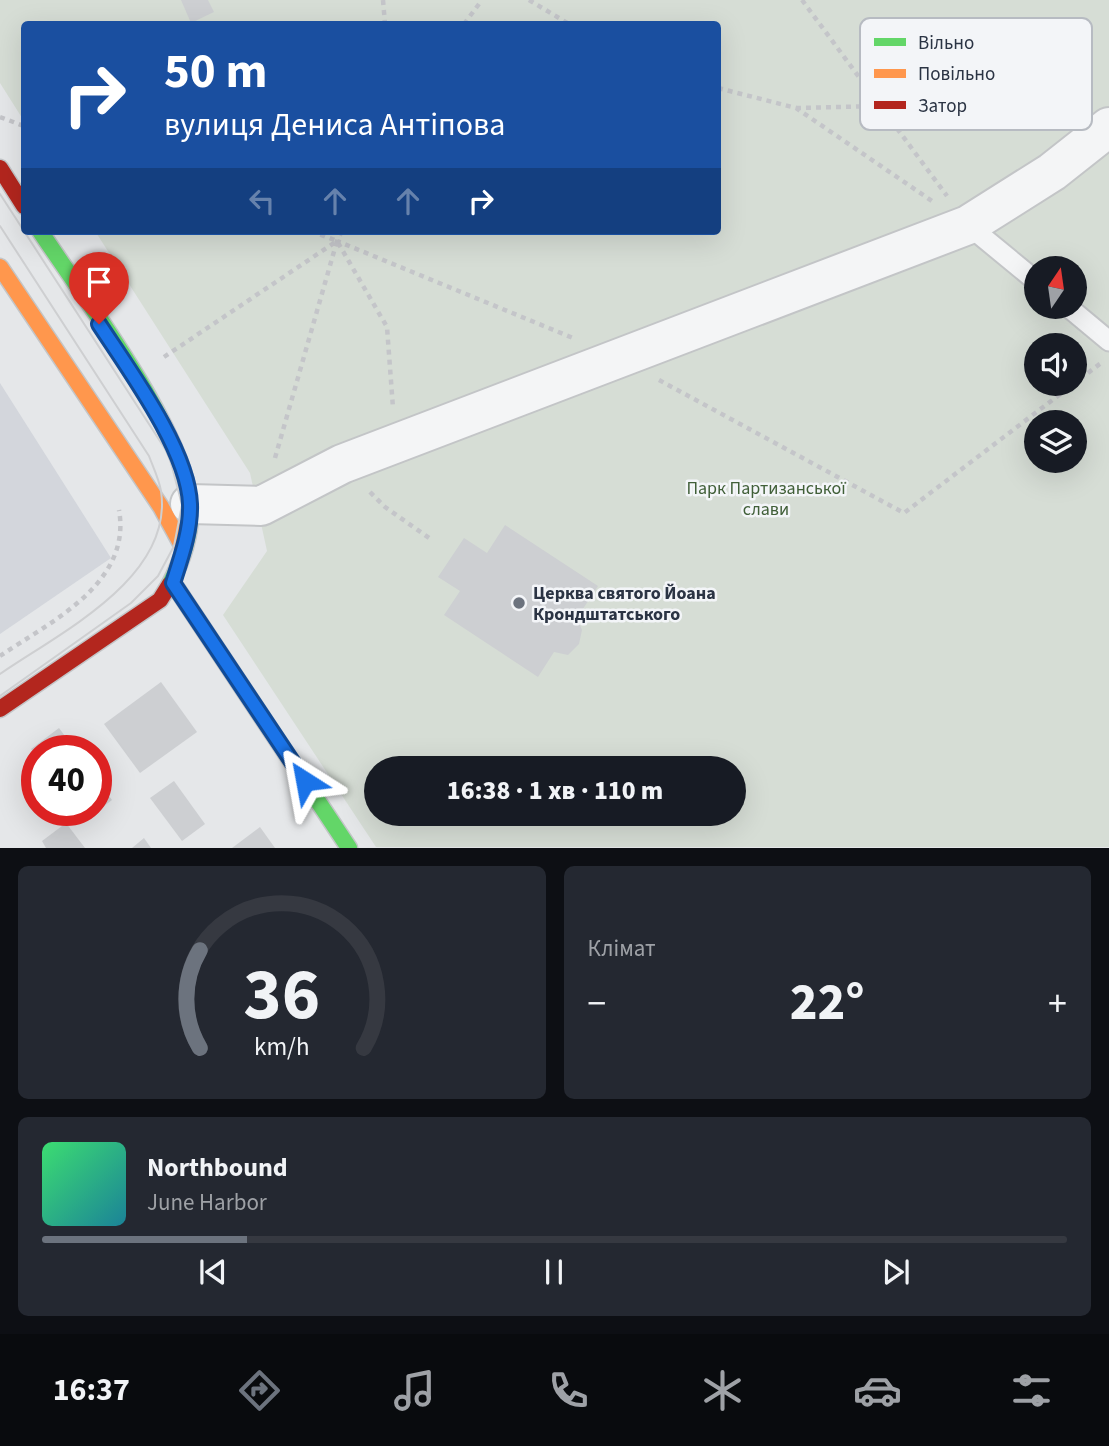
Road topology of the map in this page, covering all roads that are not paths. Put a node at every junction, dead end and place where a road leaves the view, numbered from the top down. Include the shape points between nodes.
1 (1109, 127) edge
2 (0, 168) edge
3 (21, 201) edge
4 (968, 225) junction
5 (43, 235) edge
6 (0, 267) edge
7 (1024, 271) edge
8 (1083, 319) edge
9 (1109, 341) edge
10 (190, 504) junction
11 (184, 549) junction
12 (173, 583) junction
13 (0, 709) edge
14 (349, 848) edge

1 - 4 street via 1052,172
2 - 3 street
4 - 7 lane
4 - 10 street via 342,464 261,506
5 - 10 street via 150,405 181,463
6 - 11 street
8 - 9 lane
10 - 11 street
11 - 12 street
12 - 13 street via 160,600
12 - 14 street

